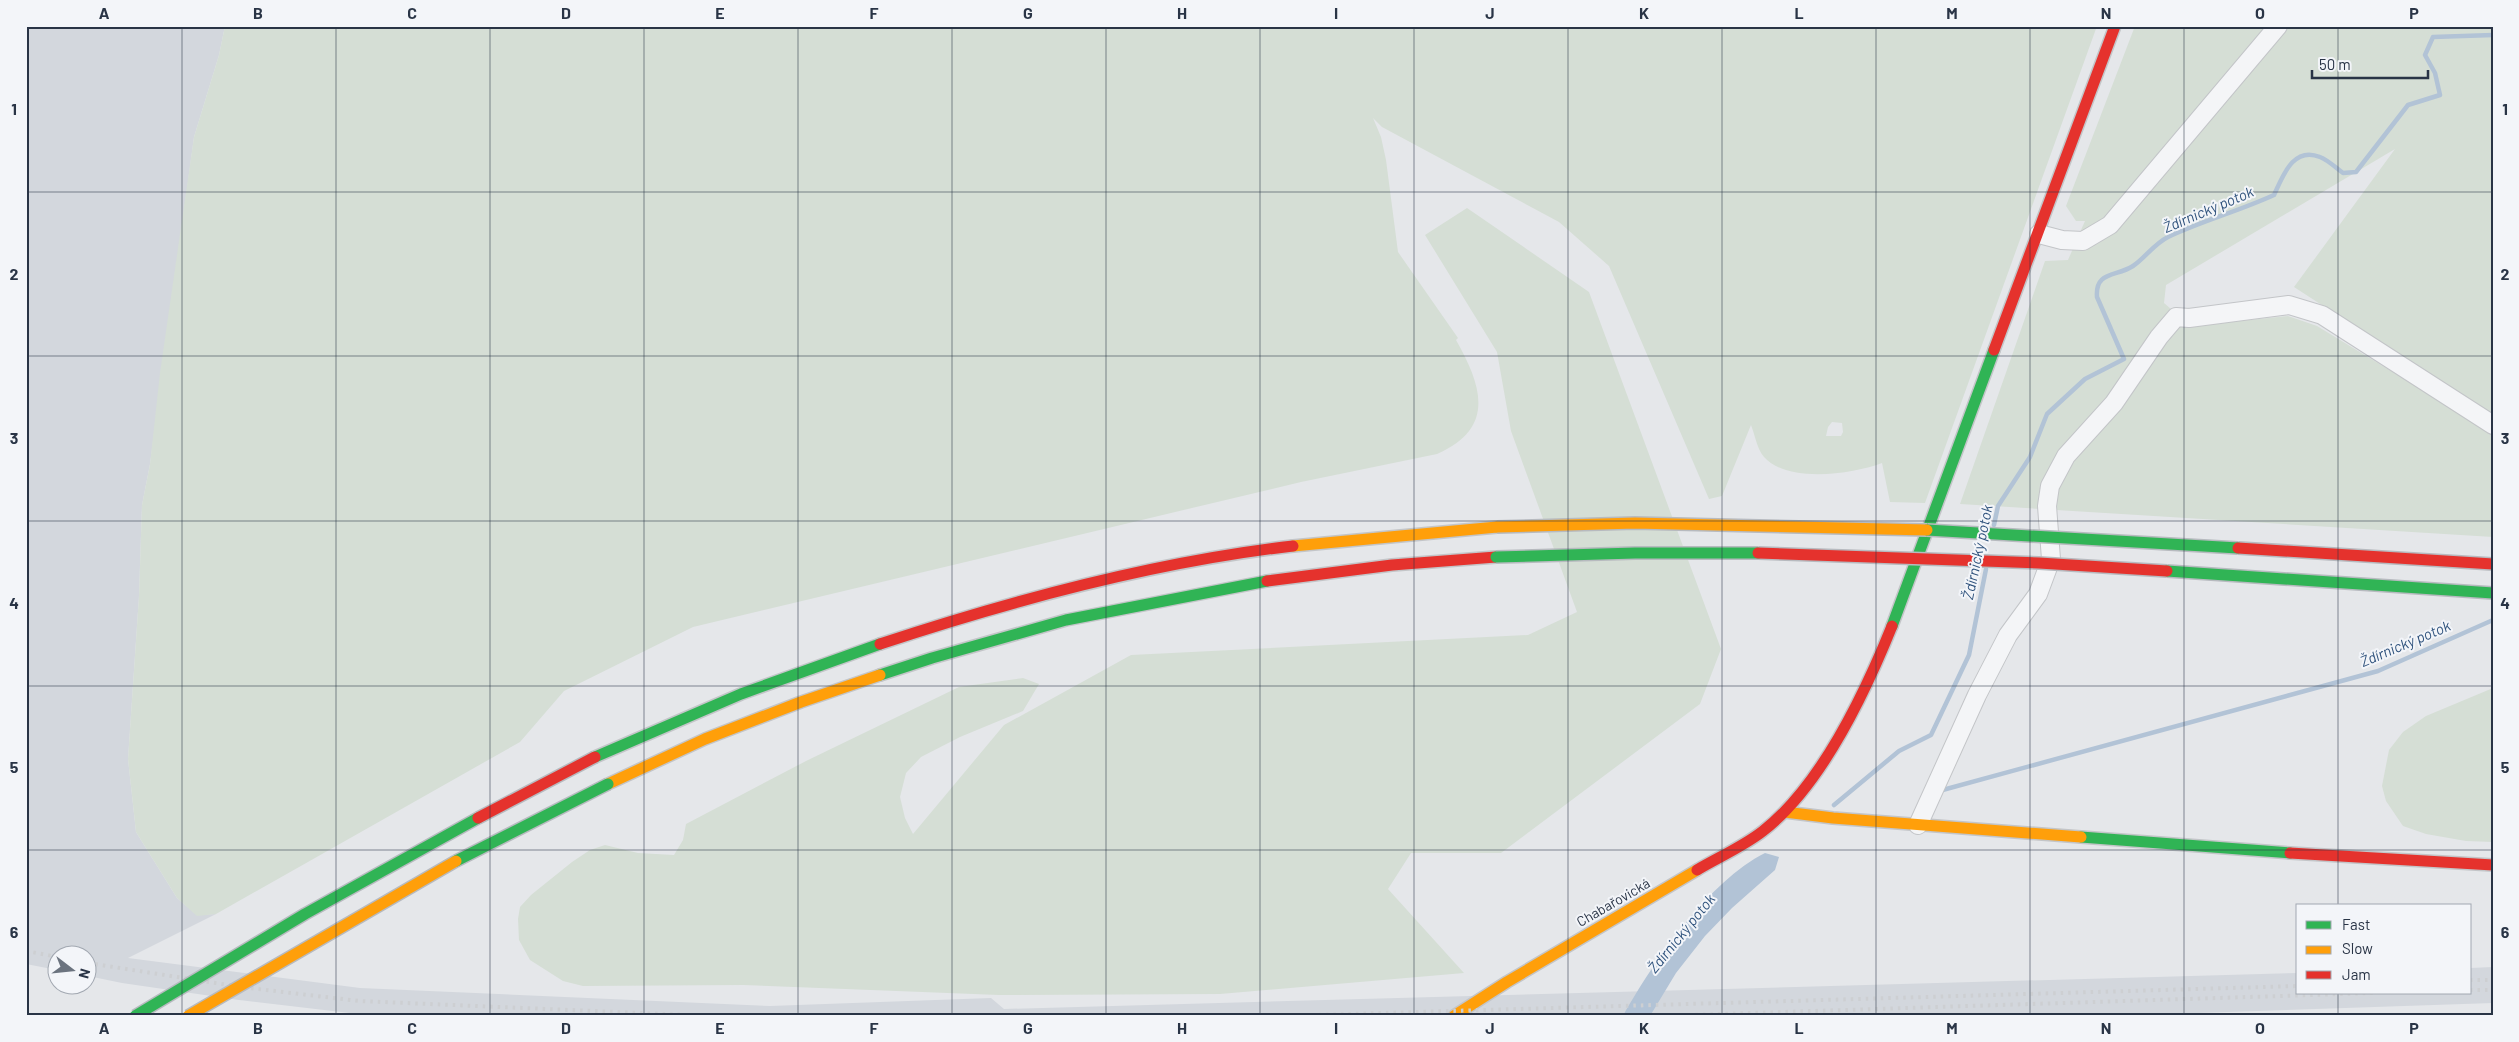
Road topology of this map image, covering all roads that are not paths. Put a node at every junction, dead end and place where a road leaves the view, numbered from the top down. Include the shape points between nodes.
1 (2115, 26) edge
2 (2278, 26) edge
3 (2039, 234) junction
4 (2493, 425) edge
5 (2493, 564) edge
6 (2489, 593) edge
7 (1785, 812) junction
8 (1921, 817) junction
9 (2493, 865) edge
10 (135, 1016) edge
11 (188, 1016) edge
12 (1454, 1016) edge

1 - 3 main road, Chabařovická
2 - 3 street via 2110,225 2083,241
3 - 7 main road, Chabařovická via 1875,666 1834,744
4 - 8 street via 2322,315 2306,309 2289,305 2176,317 2114,403 2066,456 2050,486 2047,506 2051,559 2038,594 2008,635
5 - 10 main road, bridge via 1917,529 1635,523 1497,527 1278,549 1167,567 924,630 695,712 595,757 460,826 305,912
6 - 11 main road, bridge via 2040,563 1722,553 1496,557 1392,564 1288,577 1066,620 932,658 705,739 464,856
7 - 8 main road
7 - 12 main road, Chabařovická via 1735,849
8 - 9 main road via 2370,859

